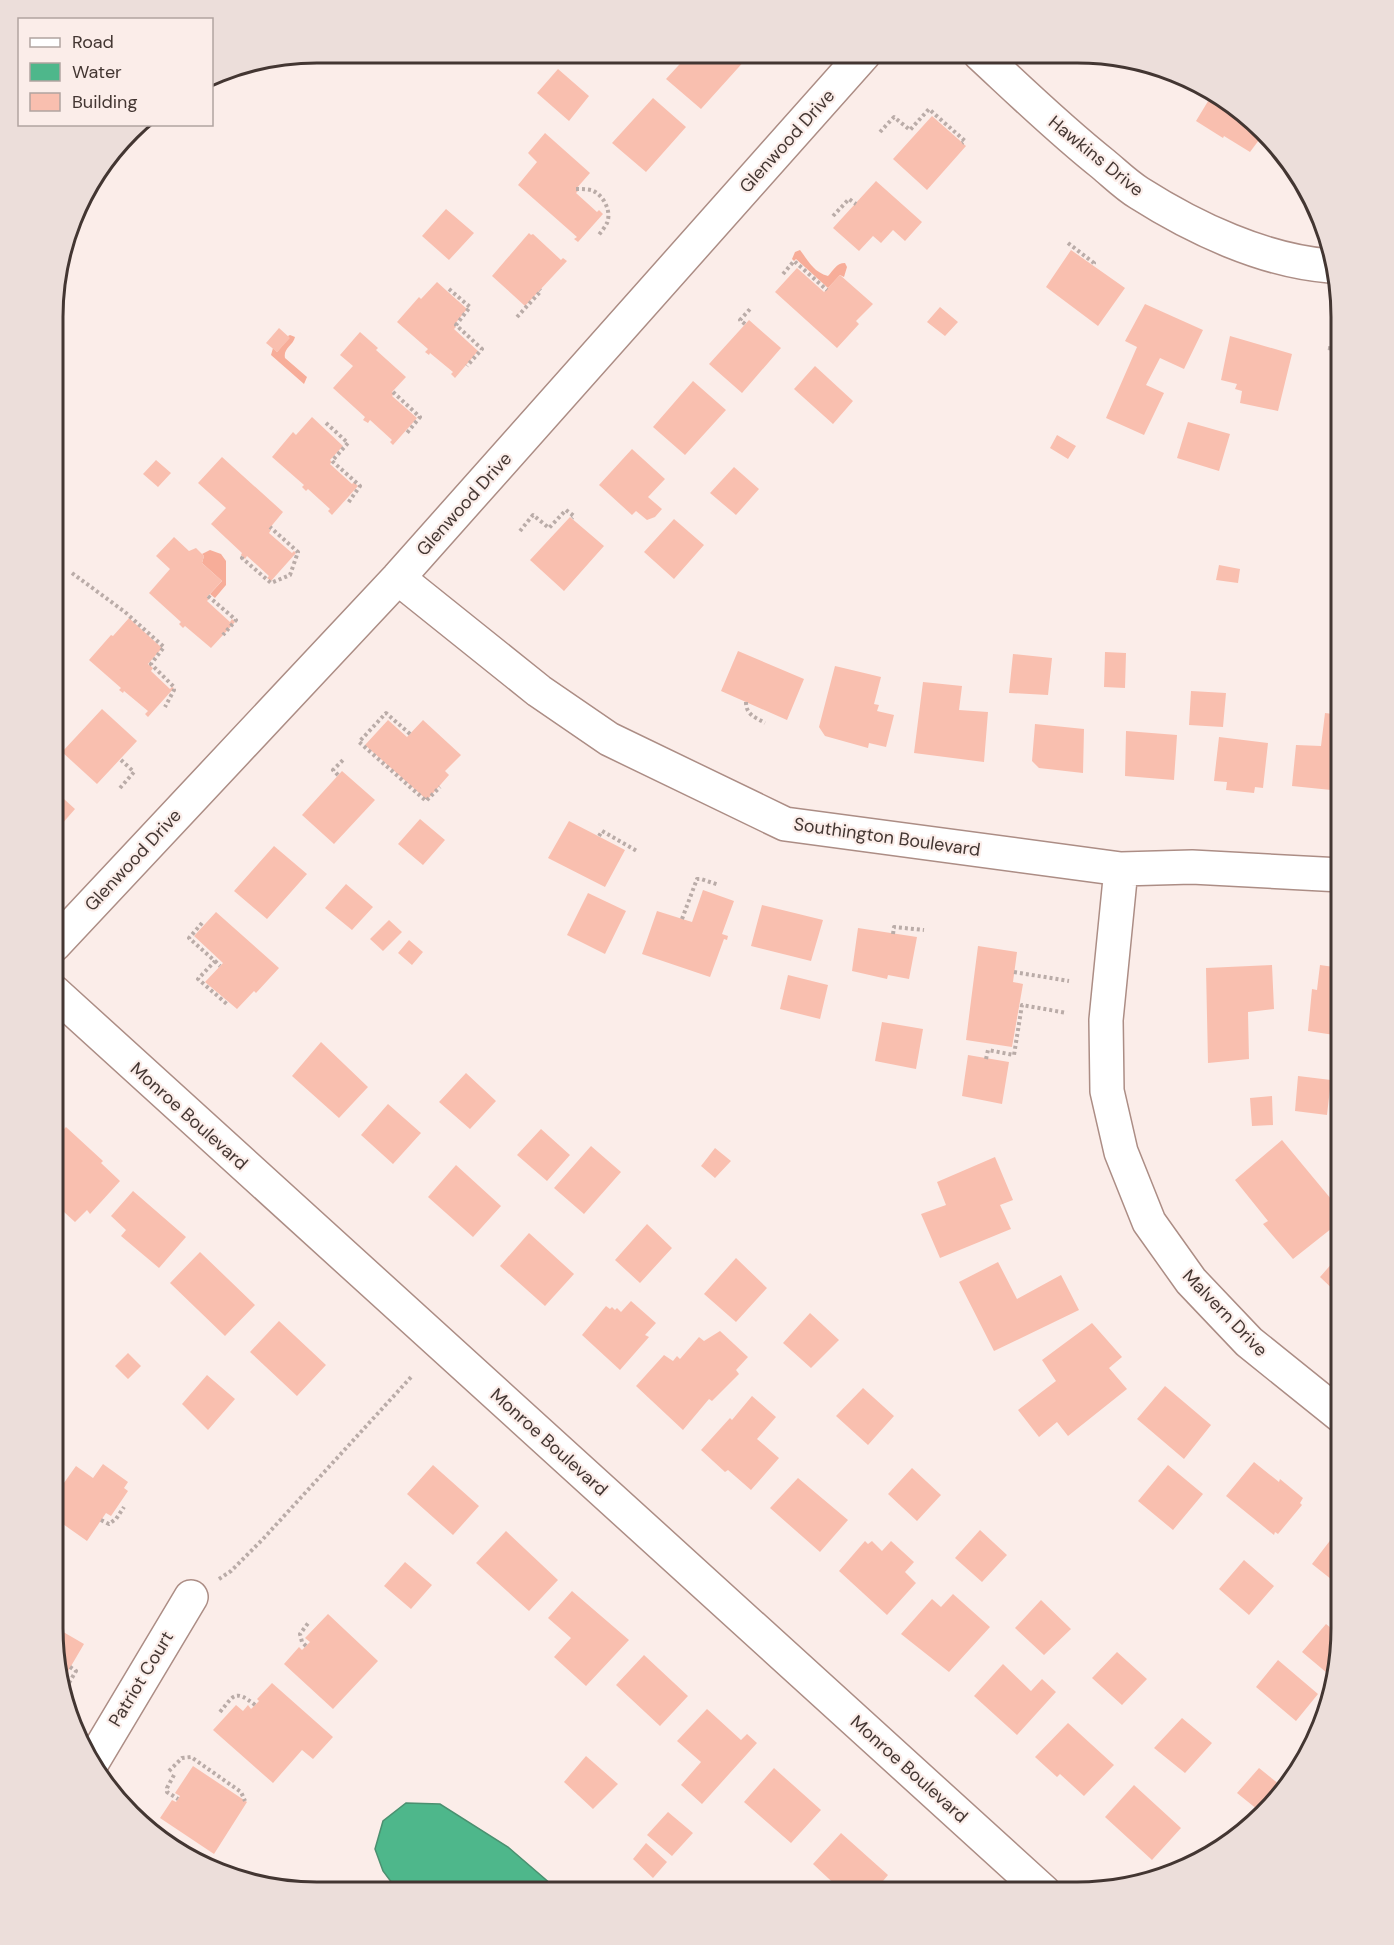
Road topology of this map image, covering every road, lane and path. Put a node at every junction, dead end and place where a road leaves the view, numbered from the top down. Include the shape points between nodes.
1 (856, 63) edge
2 (990, 63) edge
3 (880, 132) dead end
4 (962, 143) dead end
5 (576, 189) dead end
6 (856, 204) dead end
7 (833, 216) dead end
8 (598, 236) dead end
9 (1068, 243) dead end
10 (1092, 265) dead end
11 (1326, 266) edge
12 (783, 274) dead end
13 (449, 289) dead end
14 (540, 290) dead end
15 (827, 290) dead end
16 (751, 308) dead end
17 (517, 317) dead end
18 (746, 324) dead end
19 (1328, 348) dead end
20 (1331, 348) edge
21 (467, 366) dead end
22 (393, 392) dead end
23 (326, 423) dead end
24 (407, 433) dead end
25 (348, 502) dead end
26 (572, 518) dead end
27 (270, 527) dead end
28 (520, 531) dead end
29 (243, 557) dead end
30 (72, 573) dead end
31 (398, 578) junction
32 (208, 596) dead end
33 (223, 635) dead end
34 (746, 702) dead end
35 (165, 707) dead end
36 (765, 723) dead end
37 (410, 734) dead end
38 (120, 759) dead end
39 (343, 760) dead end
40 (338, 775) dead end
41 (440, 787) dead end
42 (120, 788) dead end
43 (599, 836) dead end
44 (637, 851) dead end
45 (1121, 869) junction
46 (1331, 874) edge
47 (719, 885) dead end
48 (682, 919) dead end
49 (202, 923) dead end
50 (924, 930) dead end
51 (893, 934) dead end
52 (63, 935) edge
53 (214, 961) junction
54 (220, 966) dead end
55 (1014, 972) dead end
56 (1069, 981) dead end
57 (63, 1000) edge
58 (228, 1005) dead end
59 (1067, 1013) dead end
60 (986, 1059) dead end
61 (412, 1376) dead end
62 (1331, 1408) edge
63 (124, 1507) dead end
64 (101, 1520) dead end
65 (191, 1597) joint
66 (309, 1622) dead end
67 (306, 1646) dead end
68 (70, 1667) dead end
69 (69, 1683) edge
70 (255, 1705) dead end
71 (220, 1712) dead end
72 (97, 1755) edge
73 (169, 1771) dead end
74 (174, 1775) dead end
75 (177, 1799) dead end
76 (246, 1801) dead end
77 (1033, 1882) edge

1 - 31 street, Glenwood Drive
2 - 11 street, Hawkins Drive via 1137,192 1193,224 1251,249
3 - 4 path via 894,117 910,130 929,109 965,141
5 - 8 path via 597,193 606,205 608,222
6 - 7 path via 849,199
9 - 10 path
12 - 15 path via 794,261
13 - 21 path via 470,307 456,324 482,349
14 - 17 path
16 - 18 path via 740,320
19 - 20 path
22 - 24 path via 420,417
23 - 25 path via 348,443 332,461 360,486
26 - 28 path via 566,510 549,528 533,515
27 - 29 path via 298,552 290,575 271,583
30 - 35 path via 164,647 151,664 174,687
31 - 45 street, Southington Boulevard via 539,691 609,739 785,824
31 - 52 street, Glenwood Drive
32 - 33 path via 236,620
34 - 36 path via 750,714
37 - 41 path via 386,713 359,742 426,801
38 - 42 path via 134,772
39 - 40 path via 333,770
43 - 44 path via 602,831
45 - 46 street, Southington Boulevard via 1192,867
45 - 62 street, Malvern Drive via 1106,1020 1107,1091 1121,1152 1149,1222 1191,1281 1249,1342
47 - 48 path via 697,879
49 - 53 path via 189,938
50 - 51 path via 894,927
53 - 54 path
53 - 58 path via 198,979
55 - 56 path
57 - 77 street, Monroe Boulevard
59 - 60 path via 1022,1005 1014,1055 988,1050
61 - 65 path via 263,1539 231,1571
63 - 64 path via 109,1524
65 - 72 street, Patriot Court
66 - 67 path via 300,1634
68 - 69 path via 76,1671
70 - 71 path via 238,1695
73 - 76 path via 182,1758 191,1757 241,1792
74 - 75 path via 167,1792

